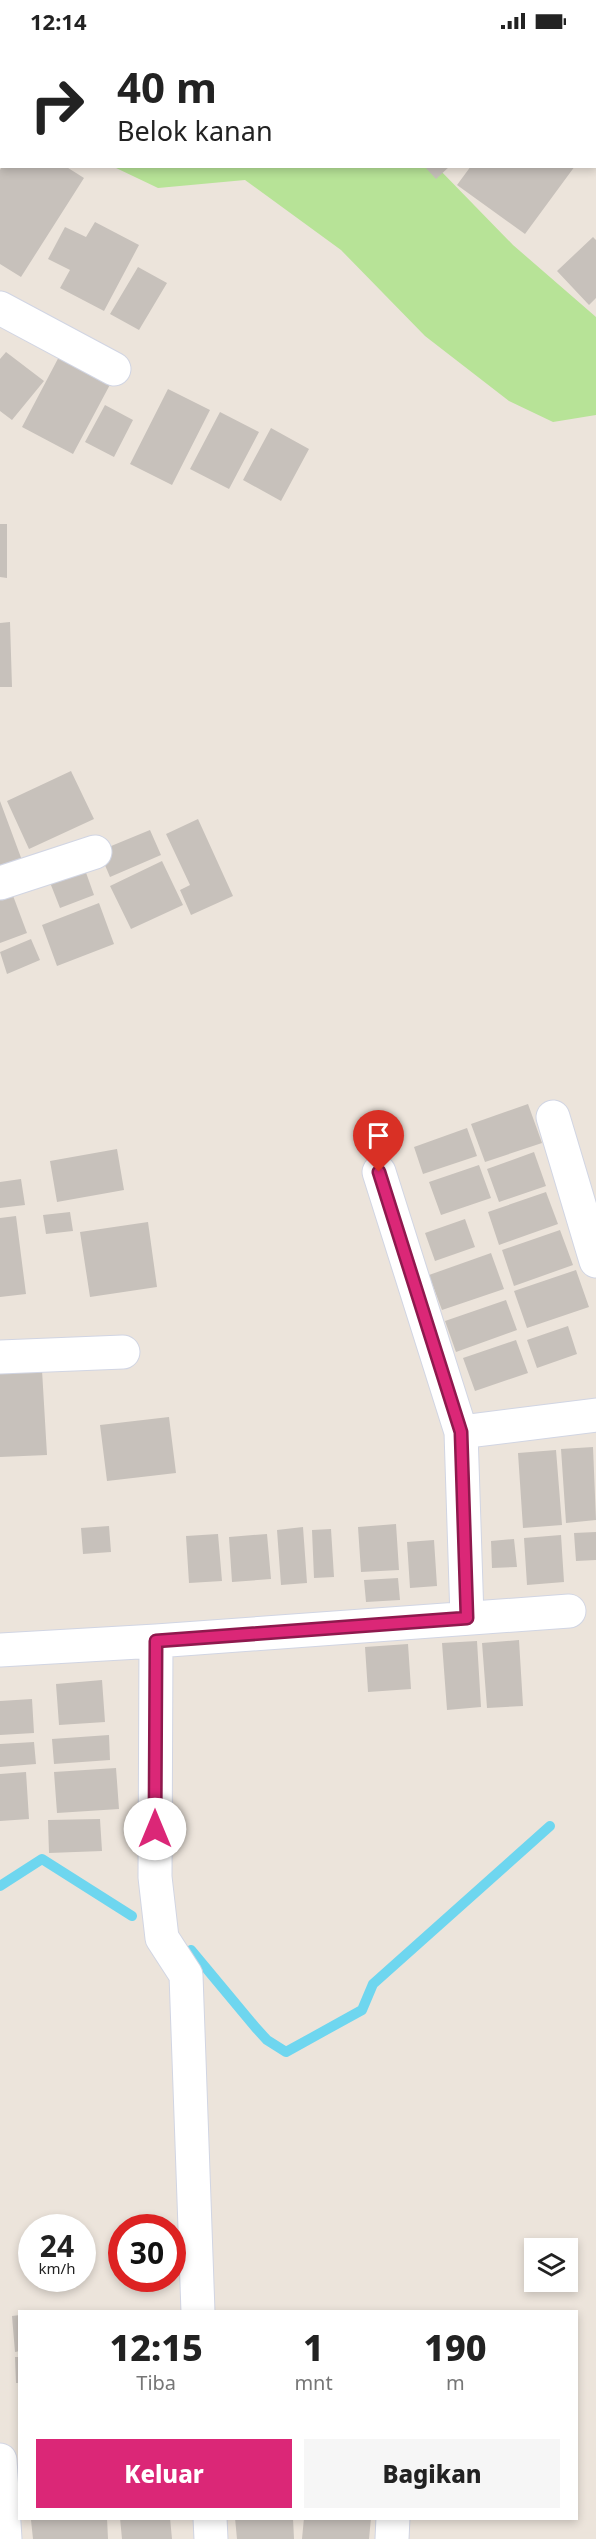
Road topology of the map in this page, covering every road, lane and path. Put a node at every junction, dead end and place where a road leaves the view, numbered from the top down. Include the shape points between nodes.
1 (0, 308) edge
2 (114, 369) dead end
3 (95, 852) dead end
4 (0, 883) edge
5 (553, 1117) dead end
6 (379, 1172) dead end
7 (596, 1261) edge
8 (123, 1352) dead end
9 (0, 1357) edge
10 (596, 1415) edge
11 (461, 1432) junction
12 (569, 1611) dead end
13 (467, 1618) junction
14 (156, 1641) junction
15 (0, 1650) edge
16 (198, 2310) edge
17 (18, 2443) edge
18 (0, 2445) edge
19 (0, 2460) edge
20 (210, 2520) edge
21 (393, 2520) edge
22 (5, 2539) edge
23 (211, 2539) edge
24 (392, 2539) edge

1 - 2 street
3 - 4 street
5 - 7 street
6 - 11 street
8 - 9 street
10 - 11 street
11 - 13 street
12 - 13 street
13 - 14 street
14 - 15 street
14 - 16 street via 155,1877 162,1938 186,1975
17 - 18 street
19 - 22 street
20 - 23 street
21 - 24 street

